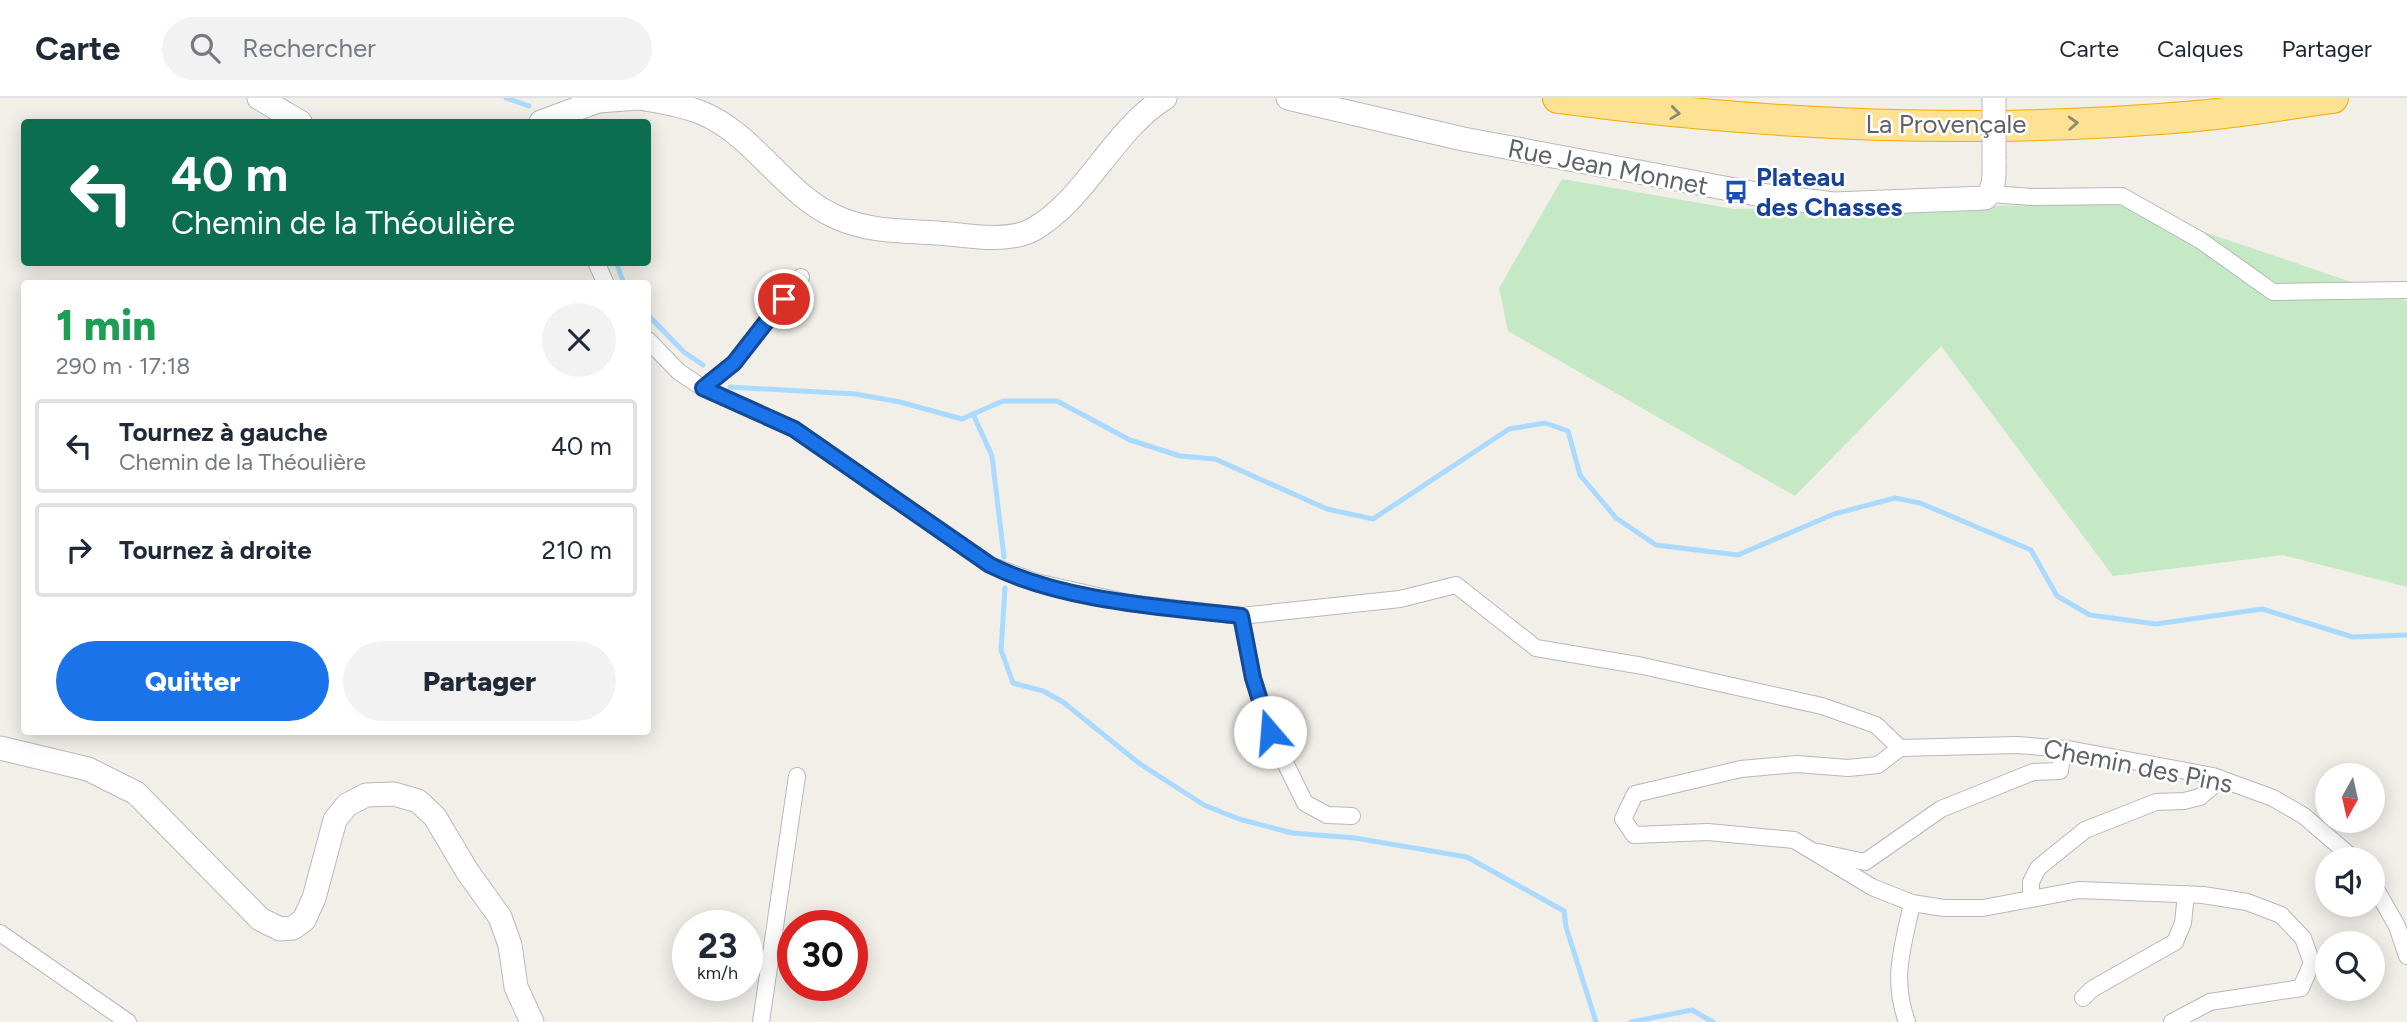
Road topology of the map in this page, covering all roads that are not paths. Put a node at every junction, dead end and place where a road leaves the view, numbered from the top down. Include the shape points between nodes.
1 (259, 98) edge
2 (640, 98) edge
3 (1165, 98) edge
4 (1288, 98) edge
5 (1558, 98) edge
6 (1994, 98) edge
7 (2333, 98) edge
8 (295, 119) edge
9 (549, 119) edge
10 (1990, 194) junction
11 (801, 277) dead end
12 (2407, 290) edge
13 (651, 343) edge
14 (703, 388) junction
15 (1241, 616) junction
16 (0, 748) edge
17 (1900, 748) junction
18 (2063, 749) junction
19 (797, 776) dead end
20 (2221, 779) junction
21 (1352, 816) dead end
22 (776, 841) dead end
23 (2340, 847) edge
24 (1809, 850) junction
25 (2186, 894) junction
26 (2031, 897) junction
27 (1912, 903) junction
28 (2385, 905) edge
29 (0, 933) edge
30 (2407, 956) edge
31 (2083, 998) dead end
32 (128, 1022) edge
33 (532, 1022) edge
34 (751, 1022) edge
35 (761, 1022) edge
36 (1907, 1022) edge
37 (2172, 1022) edge

1 - 8 street
2 - 3 street via 703,113 732,131 834,216 879,231 983,237 1032,230 1051,216 1135,124
2 - 9 street via 598,101
4 - 10 street, Rue Jean Monnet via 1463,139 1767,196 1855,204 1977,200
5 -> 7 highway, La Provençale via 1683,114 1875,125 2058,124 2197,116
6 - 10 street, bridge
10 - 12 street, Rue Jean Monnet via 2122,196 2200,240 2273,292
11 - 14 street via 734,363
13 - 14 street via 679,372
14 - 15 street via 794,429 1009,575 1129,603
15 - 17 street via 1400,599 1456,585 1536,648 1643,666 1822,706 1876,725
15 - 21 street via 1270,732 1305,803 1327,815
16 - 33 street via 88,769 136,793 260,919 280,929 293,928 304,920 335,820 346,805 366,796 394,794 418,801 435,817 500,917 510,945 516,987
17 - 18 street, Chemin des Pins via 1990,744
17 - 24 street via 1878,765 1741,769 1670,784 1635,794 1623,819 1634,835 1708,832 1794,840
18 - 20 street, Chemin des Pins
18 - 24 street via 2060,771 2033,772 1941,809 1865,862
19 - 35 street
20 - 23 street, Chemin des Pins via 2273,798 2304,816
20 - 26 street via 2200,797 2156,802 2085,830 2038,868 2031,882
22 - 34 street
24 - 27 street via 1872,887
25 - 26 street via 2079,890
25 - 31 street via 2183,923 2175,942
25 - 37 street via 2247,902 2281,915 2303,938 2312,963 2301,988 2210,1002
26 - 27 street via 1983,908
27 - 36 street via 1897,977 1898,998
28 - 30 street
29 - 32 street

